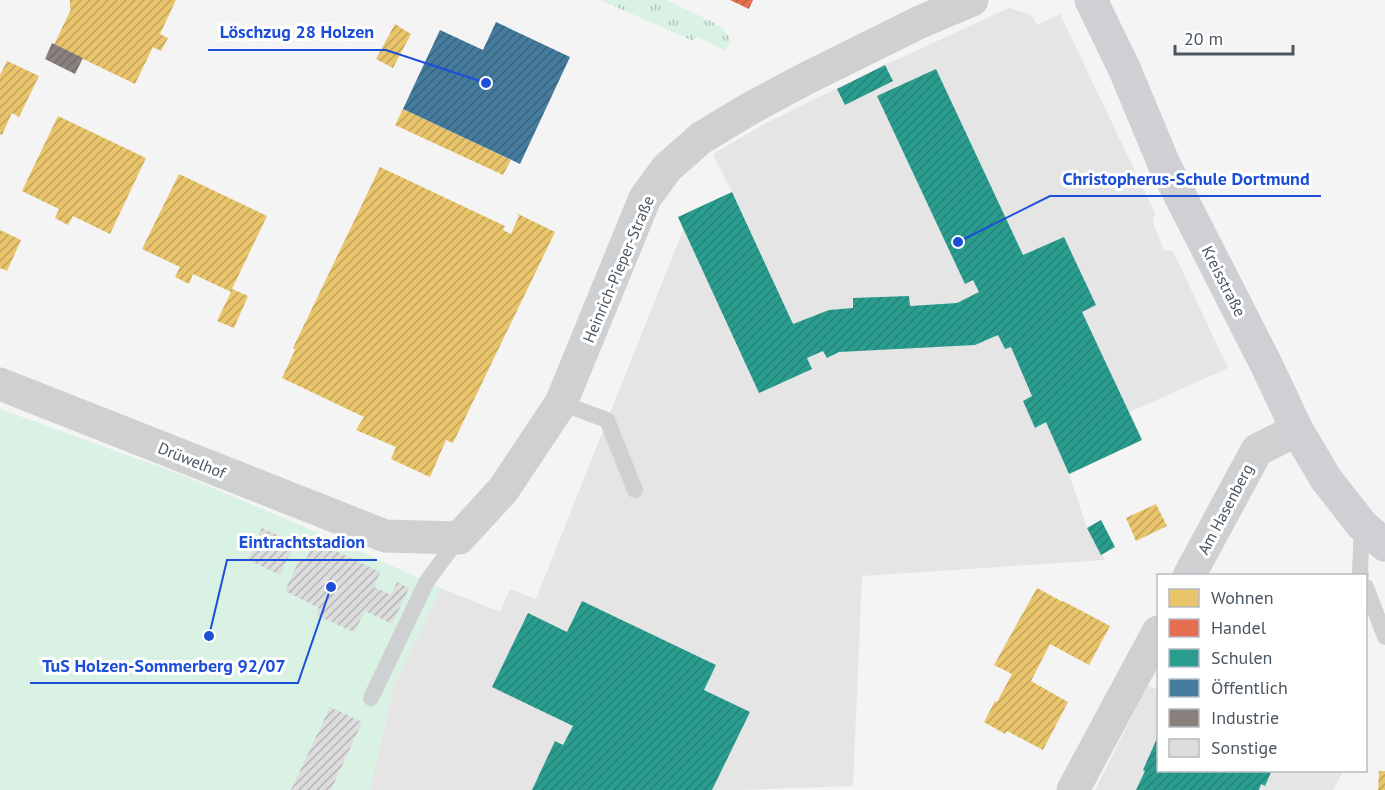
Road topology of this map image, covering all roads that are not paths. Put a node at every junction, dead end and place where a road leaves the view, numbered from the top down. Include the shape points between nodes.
1 (972, 0) edge
2 (1091, 0) edge
3 (0, 384) edge
4 (561, 403) junction
5 (1297, 430) junction
6 (635, 490) dead end
7 (1373, 535) edge
8 (459, 538) junction
9 (1190, 574) edge
10 (1360, 574) edge
11 (1367, 592) edge
12 (1157, 634) edge
13 (1385, 637) edge
14 (370, 698) dead end
15 (1073, 790) edge

1 - 4 street, Heinrich-Pieper-Straße via 920,22 751,108 701,138 667,168 645,198
2 - 5 main road, Kreisstraße via 1164,164
3 - 8 street, Drüwelhof via 385,536
4 - 6 lane via 607,420
4 - 8 street, Heinrich-Pieper-Straße via 503,490
5 - 7 main road, Kreisstraße via 1326,479
5 - 9 street, Am Hasenberg via 1257,450
7 - 10 lane
8 - 14 lane via 427,581
11 - 13 lane
12 - 15 street

